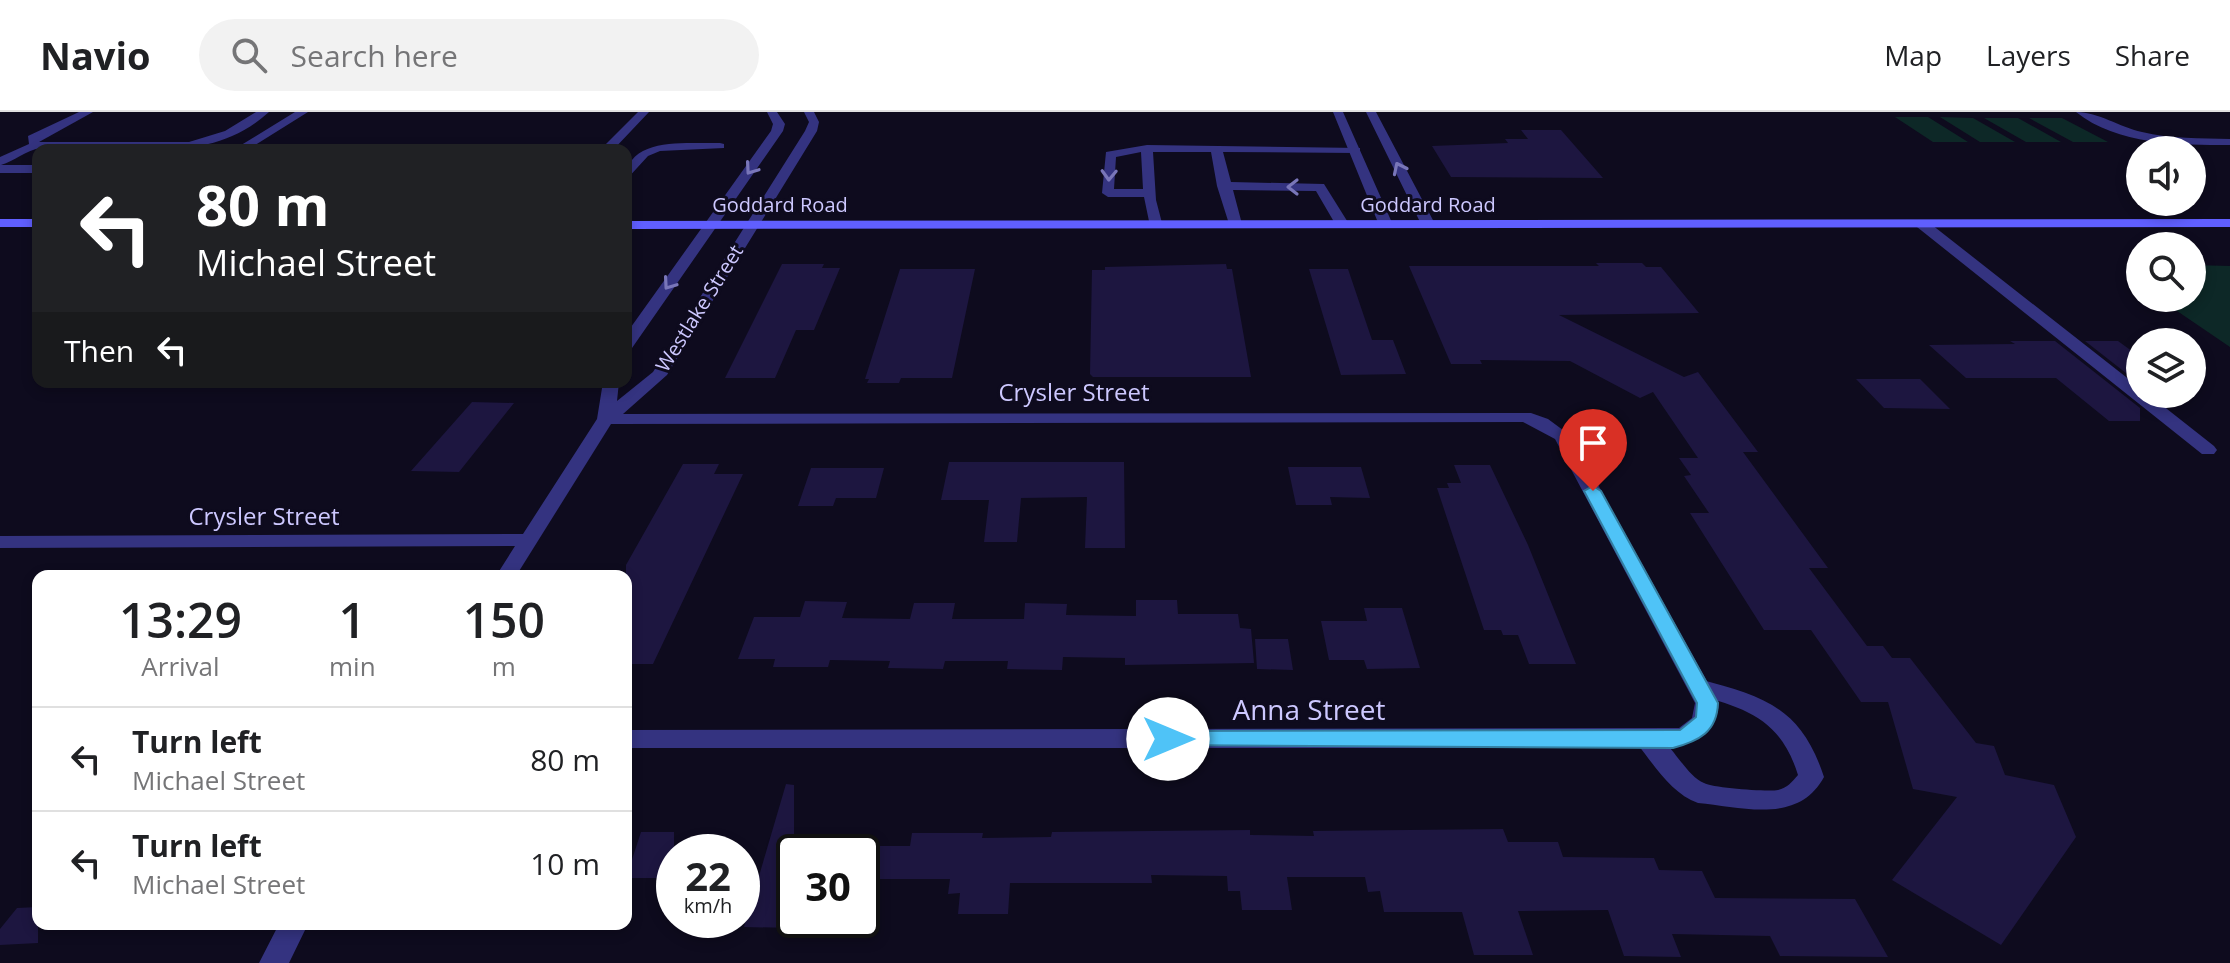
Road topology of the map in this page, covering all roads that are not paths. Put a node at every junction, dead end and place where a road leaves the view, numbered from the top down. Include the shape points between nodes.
1 (88, 112) edge
2 (264, 112) edge
3 (303, 112) edge
4 (644, 112) edge
5 (772, 112) edge
6 (809, 112) edge
7 (1338, 112) edge
8 (1371, 112) edge
9 (2081, 112) edge
10 (2230, 142) edge
11 (35, 144) edge
12 (192, 144) edge
13 (249, 144) edge
14 (612, 144) edge
15 (32, 146) edge
16 (720, 146) dead end
17 (1147, 148) junction
18 (1216, 148) junction
19 (1356, 150) junction
20 (0, 162) edge
21 (0, 169) edge
22 (32, 169) edge
23 (632, 169) edge
24 (1223, 186) junction
25 (1150, 193) junction
26 (0, 223) edge
27 (32, 223) edge
28 (1155, 223) junction
29 (2230, 223) edge
30 (712, 224) junction
31 (1235, 224) junction
32 (1342, 224) junction
33 (1428, 224) junction
34 (1922, 224) junction
35 (632, 225) edge
36 (752, 225) junction
37 (1386, 225) junction
38 (632, 337) edge
39 (610, 388) edge
40 (606, 419) junction
41 (2208, 450) dead end
42 (529, 540) junction
43 (0, 542) edge
44 (510, 570) edge
45 (1699, 687) junction
46 (632, 739) edge
47 (1647, 739) junction
48 (291, 930) edge
49 (274, 963) edge

1 - 11 street via 32,138
2 - 12 street via 229,133
3 - 13 street
4 - 14 street
5 -> 30 street, Westlake Street via 777,131
6 - 36 street, Westlake Street via 811,131
7 - 19 street
33 -> 8 street
9 - 10 street via 2152,140
15 - 20 street
16 - 23 street via 658,148 644,154
17 - 18 street
17 - 25 street
17 -> 25 street via 1110,154 1108,193
18 - 19 street
18 - 24 street
19 - 37 street
21 - 22 street
24 - 31 street
32 -> 24 street via 1320,187
25 - 28 street
26 - 27 main road
28 - 31 main road, Goddard Road
28 - 36 main road, Goddard Road
29 - 34 main road, Goddard Road
30 - 35 main road, Goddard Road
30 - 36 main road, Goddard Road
30 -> 38 street, Westlake Street
31 - 32 main road, Goddard Road
32 - 37 main road, Goddard Road
33 - 34 main road, Goddard Road
33 - 37 main road, Goddard Road
34 - 41 street
36 - 40 street, Westlake Street via 659,375
39 - 40 street, Westlake Street
40 - 42 street, Westlake Street
40 - 45 street, Crysler Street via 1513,415 1542,423 1562,436
42 - 43 street, Crysler Street
42 - 44 street, Westlake Street
45 - 47 street, Anna Street via 1707,703 1701,727 1673,739
45 - 47 street via 1752,701 1784,723 1806,758 1811,777 1797,793 1777,801 1698,793
46 - 47 street, Anna Street
48 - 49 street

